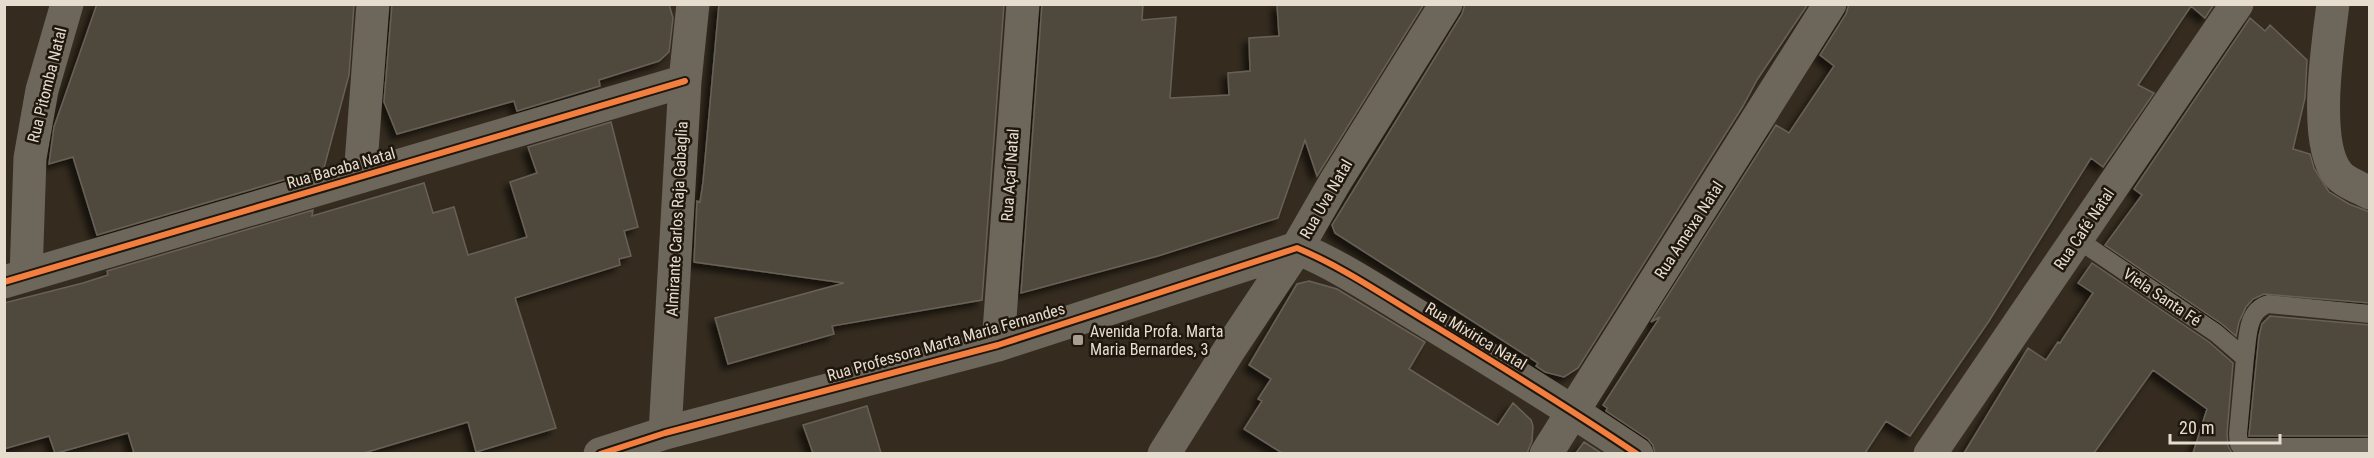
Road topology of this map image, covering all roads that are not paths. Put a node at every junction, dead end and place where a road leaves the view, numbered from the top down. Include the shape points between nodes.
1 (67, 4) edge
2 (373, 4) edge
3 (693, 4) edge
4 (1023, 4) edge
5 (1446, 4) edge
6 (1830, 4) edge
7 (2237, 4) edge
8 (2333, 4) edge
9 (685, 81) junction
10 (360, 177) junction
11 (2370, 193) edge
12 (2077, 239) junction
13 (1298, 248) junction
14 (15, 278) edge
15 (2370, 314) edge
16 (998, 345) junction
17 (2245, 358) junction
18 (1572, 410) junction
19 (665, 433) junction
20 (2370, 447) edge
21 (600, 453) edge
22 (1164, 453) edge
23 (1546, 453) edge
24 (1637, 453) edge
25 (1930, 453) edge

1 - 14 street, Rua Pitomba Natal via 42,90
2 - 10 street
3 - 9 street, Almirante Carlos Raja Gabaglia
4 - 16 street, Rua Açaí Natal
5 - 13 street, Rua Uva Natal
6 - 18 street, Rua Ameixa Natal
7 - 12 street, Rua Café Natal
8 - 11 street via 2326,52 2327,149 2338,175
9 - 10 street, Rua Bacaba Natal
9 - 19 street, Almirante Carlos Raja Gabaglia
10 - 14 street, Rua Bacaba Natal
12 - 17 lane, Viela Santa Fé via 2216,333
12 - 25 street, Rua Café Natal
13 - 16 street, Rua Professora Marta Maria Fernandes
13 - 18 street, Rua Mixirica Natal via 1320,257
13 - 22 street, Rua Uva Natal
15 - 17 lane via 2268,304 2258,307 2249,328
16 - 19 street, Rua Professora Marta Maria Fernandes
17 - 20 lane via 2238,434 2241,447
18 - 23 street, Rua Ameixa Natal
18 - 24 street, Rua Mixirica Natal
19 - 21 street, Rua Professora Marta Maria Fernandes

